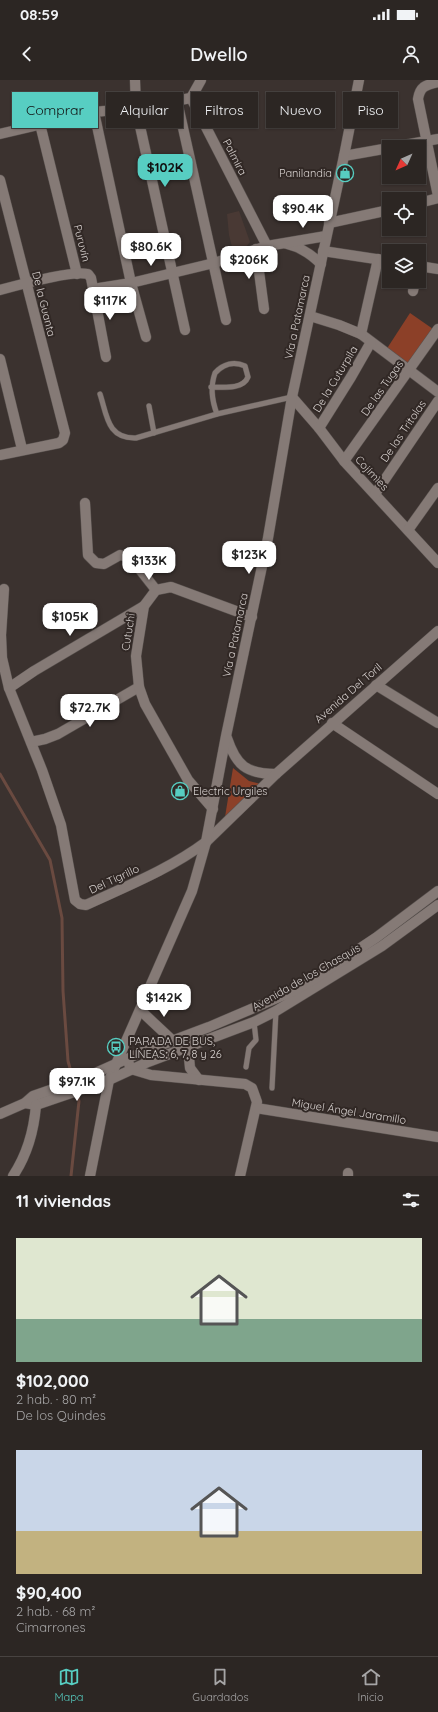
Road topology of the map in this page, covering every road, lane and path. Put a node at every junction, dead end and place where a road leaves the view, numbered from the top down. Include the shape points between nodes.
1 (135, 80) edge
2 (201, 80) edge
3 (358, 80) edge
4 (438, 82) edge
5 (135, 92) edge
6 (194, 92) edge
7 (191, 98) edge
8 (183, 100) edge
9 (183, 127) edge
10 (24, 128) edge
11 (41, 128) edge
12 (98, 128) edge
13 (140, 128) edge
14 (206, 128) edge
15 (0, 134) edge
16 (433, 140) edge
17 (382, 149) edge
18 (344, 156) junction
19 (0, 180) edge
20 (438, 197) edge
21 (426, 201) edge
22 (382, 211) edge
23 (328, 223) junction
24 (326, 236) junction
25 (285, 244) junction
26 (267, 246) junction
27 (256, 249) junction
28 (323, 251) junction
29 (378, 259) junction
30 (382, 260) edge
31 (214, 263) junction
32 (321, 264) junction
33 (426, 267) edge
34 (438, 269) edge
35 (172, 273) junction
36 (77, 274) junction
37 (27, 283) junction
38 (132, 283) junction
39 (93, 289) junction
40 (0, 290) edge
41 (264, 309) dead end
42 (310, 316) junction
43 (226, 320) dead end
44 (438, 329) edge
45 (184, 330) dead end
46 (361, 334) junction
47 (146, 337) dead end
48 (371, 342) junction
49 (106, 357) dead end
50 (0, 359) edge
51 (409, 371) junction
52 (211, 387) junction
53 (438, 392) edge
54 (100, 394) dead end
55 (292, 397) junction
56 (438, 401) edge
57 (149, 406) dead end
58 (217, 414) junction
59 (319, 428) junction
60 (154, 433) junction
61 (22, 449) junction
62 (0, 455) edge
63 (344, 461) junction
64 (438, 488) edge
65 (375, 494) junction
66 (85, 503) dead end
67 (408, 530) junction
68 (438, 563) edge
69 (4, 589) dead end
70 (156, 590) junction
71 (144, 606) junction
72 (252, 617) junction
73 (438, 631) edge
74 (376, 685) junction
75 (139, 687) junction
76 (9, 688) junction
77 (332, 723) junction
78 (438, 724) edge
79 (226, 736) junction
80 (31, 742) junction
81 (276, 774) junction
82 (438, 794) edge
83 (213, 809) junction
84 (206, 842) junction
85 (438, 891) edge
86 (438, 904) edge
87 (140, 1010) junction
88 (276, 1011) junction
89 (254, 1022) junction
90 (173, 1040) junction
91 (188, 1047) junction
92 (126, 1059) junction
93 (116, 1064) junction
94 (246, 1067) dead end
95 (132, 1069) junction
96 (110, 1080) junction
97 (199, 1080) junction
98 (84, 1083) junction
99 (272, 1088) dead end
100 (59, 1092) junction
101 (24, 1103) junction
102 (36, 1105) junction
103 (256, 1108) junction
104 (0, 1114) edge
105 (438, 1137) edge
106 (18, 1173) edge
107 (90, 1176) edge
108 (240, 1176) edge

1 - 5 street
2 - 6 street
3 - 18 street, Vía a Patamarca
4 - 16 street via 424,86 418,99
7 - 8 street
9 - 31 street
10 - 15 street
11 - 36 street, Puruvín
12 - 38 street
13 - 35 street
14 - 26 street, Palmira
16 - 20 street
17 - 18 street
18 - 23 street, Vía a Patamarca
19 - 37 street, De la Guanta
20 - 21 street
22 - 23 street
23 - 24 street, Vía a Patamarca
24 - 25 street
24 - 28 street, Vía a Patamarca
25 - 26 street
25 - 32 street via 298,247 314,256
26 - 27 street
27 - 31 street
27 - 41 street
28 - 29 street
28 - 32 street, Vía a Patamarca
29 - 30 street
29 - 46 street, De la Cuturpila
31 - 35 street
31 - 43 street
32 - 42 street, Vía a Patamarca
33 - 34 street
35 - 38 street
35 - 45 street
36 - 37 street
36 - 39 street, Puruvín via 88,274
37 - 40 street
37 - 61 street, De la Guanta via 65,433 59,443
38 - 39 street
38 - 47 street
39 - 49 street, Puruvín
42 - 46 street
42 - 55 street, Vía a Patamarca
44 - 51 street, De las Tugas
46 - 48 street
48 - 51 street
48 - 59 street, De la Cuturpila
50 - 61 street
51 - 53 street
51 - 63 street, De las Tugas
52 - 52 lane via 218,369 227,364 238,363 245,366 248,377 243,383 228,388
52 - 58 lane
54 - 60 lane via 111,427 120,436 136,438
55 - 58 lane
55 - 59 street, Cojimìes
55 - 72 street, Vía a Patamarca
56 - 65 street, De las Tritolas
57 - 60 lane
58 - 60 lane
59 - 63 street, Cojimìes
61 - 62 street
63 - 65 street, Cojimìes
64 - 67 street
65 - 67 street, Cojimìes
66 - 70 street via 88,555 96,563 104,564 120,555 128,557
67 - 68 street, Cojimìes
69 - 76 street via 0,635
70 - 71 street, Cutuchi
70 - 72 street via 171,587
71 - 75 street, Cutuchi via 136,656
71 - 76 street
72 - 79 street, Vía a Patamarca
73 - 74 street, Avenida Del Toril
74 - 77 street, Avenida Del Toril
74 - 78 street
75 - 80 street via 58,734
75 - 83 street, Cutuchi via 188,780
76 - 80 street
77 - 81 street, Avenida Del Toril
77 - 82 street
79 - 81 street via 238,763 256,773
79 - 83 street, Vía a Patamarca
80 - 84 street, Del Tigrillo via 61,825 75,900 80,904 86,905 149,876 190,854
81 - 84 street, Avenida Del Toril
83 - 84 street, Vía a Patamarca
84 - 87 street, Vía a Patamarca via 192,891
85 - 90 street, Avenida de los Chasquis via 377,937 311,981 289,993
86 - 88 street, Avenida de los Chasquis via 382,946
87 - 90 street
87 - 93 street, Vía a Patamarca
88 - 89 street, Avenida de los Chasquis
88 - 99 lane
89 - 91 street, Avenida de los Chasquis
89 - 94 lane via 256,1040 249,1048
90 - 92 street, Avenida de los Chasquis
91 - 95 street, Avenida de los Chasquis
91 - 97 street via 190,1068
92 - 93 street, Avenida de los Chasquis
92 - 95 street
93 - 96 street, Vía a Patamarca
93 - 98 street, Avenida de los Chasquis
95 - 96 street, Avenida de los Chasquis
95 - 97 street via 151,1075
96 - 98 street, Avenida de los Chasquis
96 - 107 street, Vía a Patamarca
97 - 103 street via 245,1084 256,1094
98 - 100 street
100 - 101 street via 33,1096
100 - 102 street
101 - 102 street
101 - 104 street
102 - 106 street via 34,1126
103 - 105 street, Miguel Ángel Jaramillo
103 - 108 street

